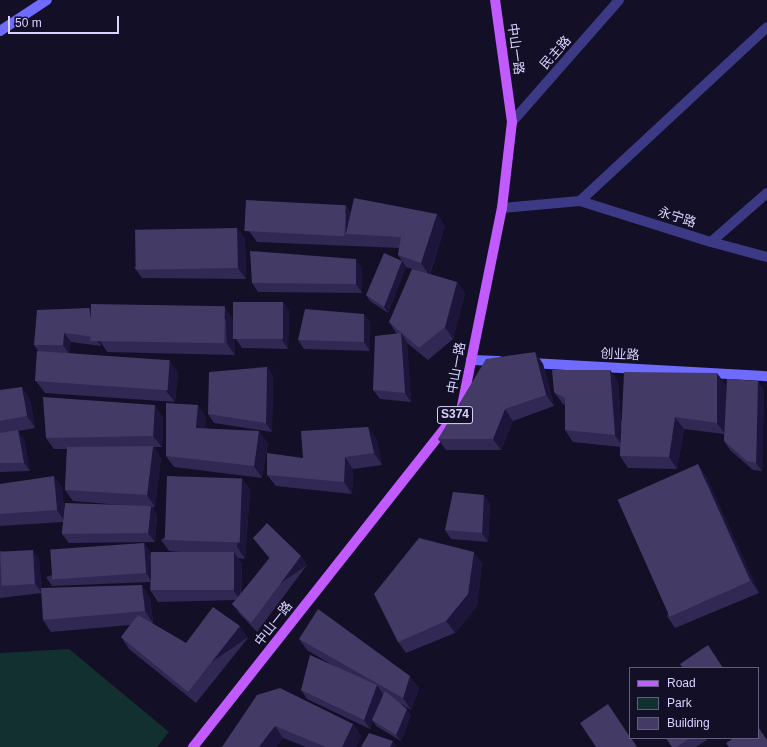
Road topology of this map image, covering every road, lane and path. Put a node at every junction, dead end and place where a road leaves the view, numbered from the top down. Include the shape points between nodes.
1 (47, 0) edge
2 (495, 0) edge
3 (619, 0) edge
4 (767, 27) edge
5 (0, 31) edge
6 (512, 122) junction
7 (767, 193) edge
8 (580, 201) junction
9 (502, 208) junction
10 (711, 242) junction
11 (767, 258) edge
12 (471, 360) junction
13 (507, 362) edge
14 (521, 363) edge
15 (767, 376) edge
16 (193, 747) edge

1 - 5 street
2 - 6 main road, 中山一路 / S374
3 - 6 street, 民主路
4 - 8 street
6 - 9 main road, 中山一路 / S374
7 - 10 street
8 - 9 street
8 - 10 street, 永宁路
9 - 12 main road, 中山一路 / S374
10 - 11 street, 永宁路
12 - 13 street
12 - 16 main road, 中山一路 / S374 via 463,405
14 - 15 street, 创业路

